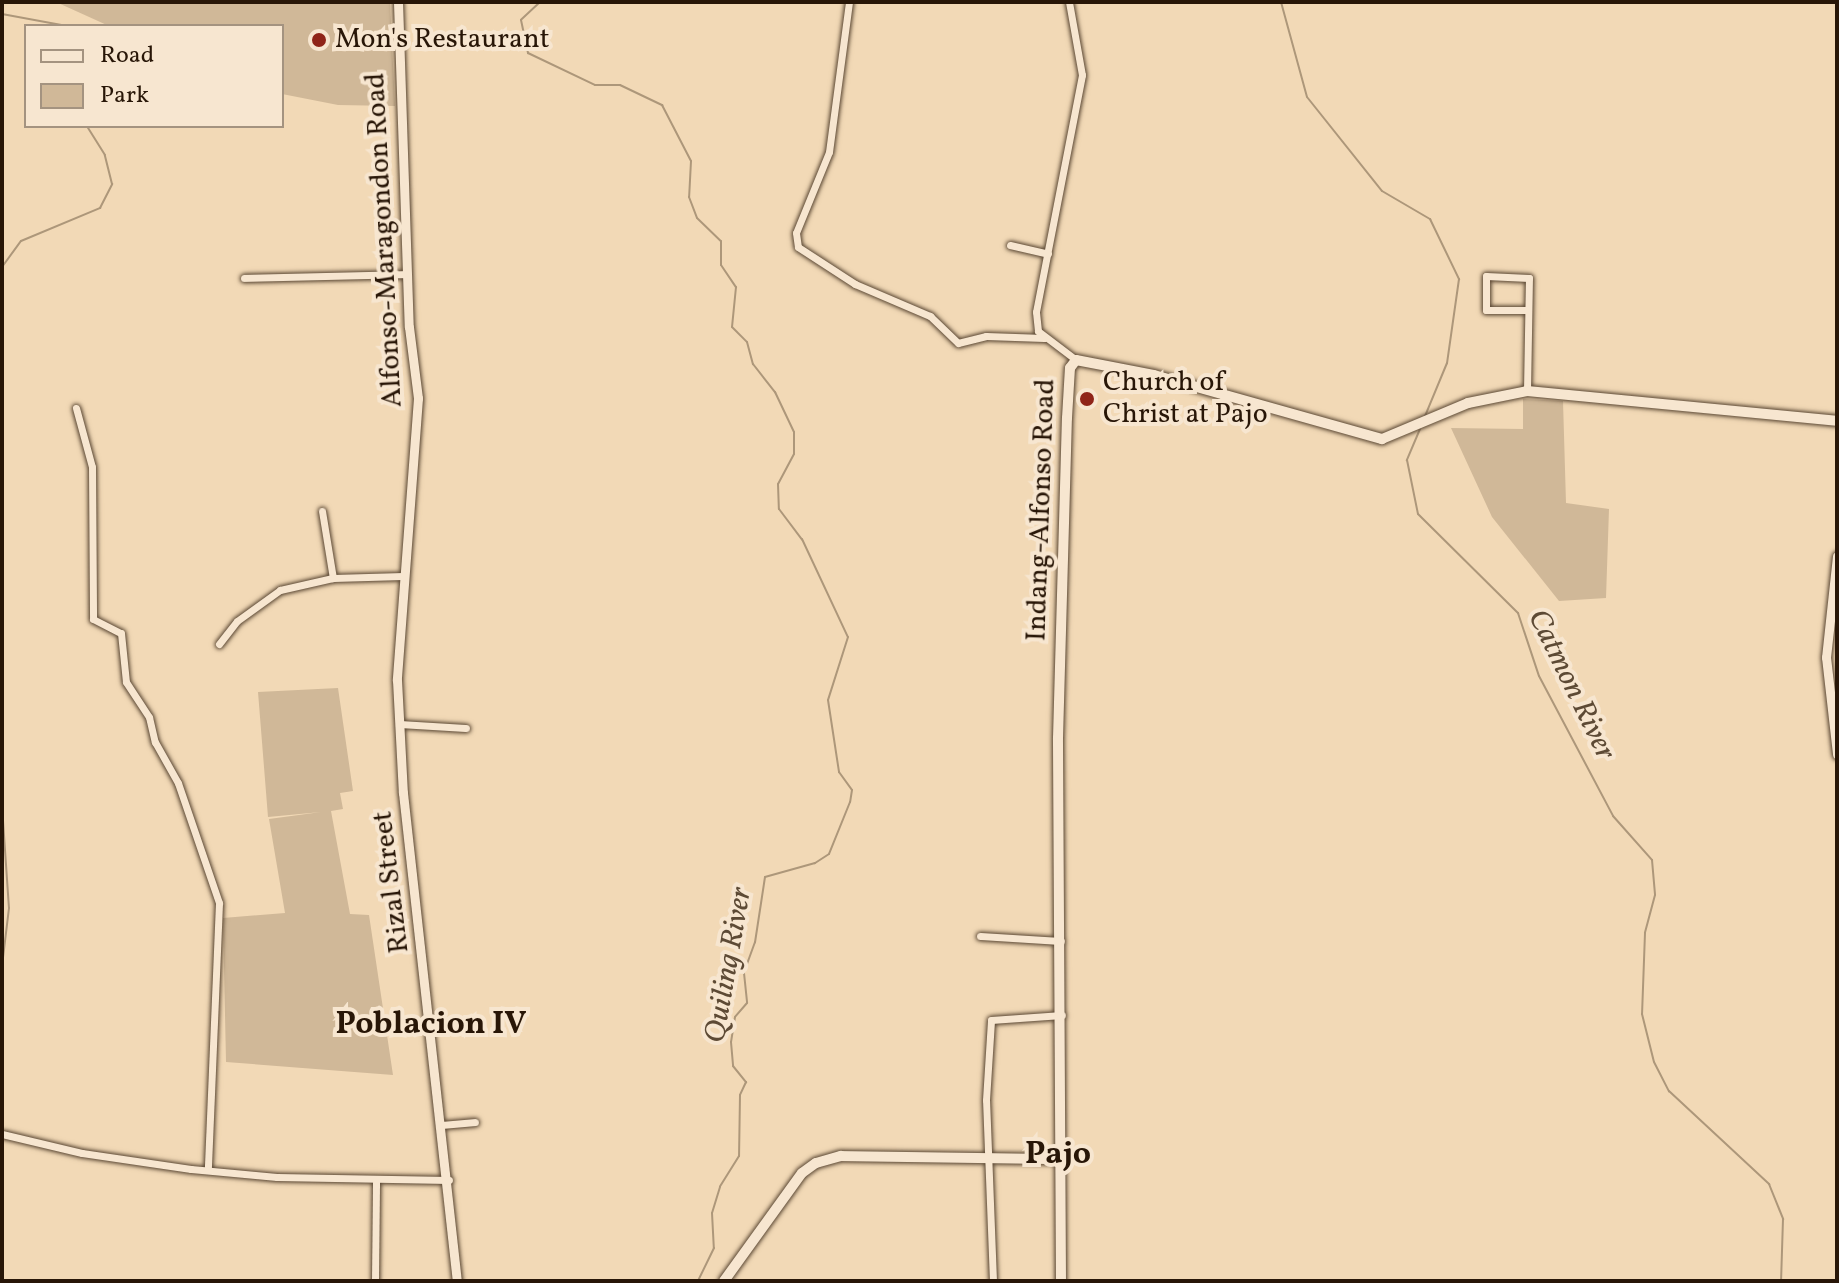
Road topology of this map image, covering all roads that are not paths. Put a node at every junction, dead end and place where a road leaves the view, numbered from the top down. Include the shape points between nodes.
1 (398, 2) edge
2 (849, 2) edge
3 (1069, 2) edge
4 (1010, 245) dead end
5 (1048, 254) junction
6 (407, 274) junction
7 (244, 278) dead end
8 (1528, 310) junction
9 (1044, 338) junction
10 (1076, 360) junction
11 (1527, 391) junction
12 (76, 408) dead end
13 (1837, 421) edge
14 (409, 477) joint
15 (322, 511) dead end
16 (1837, 556) edge
17 (403, 576) junction
18 (333, 578) junction
19 (1833, 587) edge
20 (219, 644) dead end
21 (399, 724) junction
22 (466, 728) dead end
23 (1837, 754) edge
24 (980, 936) dead end
25 (1061, 941) junction
26 (1062, 1015) junction
27 (475, 1122) dead end
28 (442, 1125) junction
29 (2, 1134) edge
30 (992, 1158) junction
31 (1061, 1159) junction
32 (208, 1170) junction
33 (376, 1180) junction
34 (449, 1180) junction
35 (375, 1281) edge
36 (457, 1281) edge
37 (724, 1281) edge
38 (993, 1281) edge
39 (1061, 1281) edge

1 - 6 street, Alfonso-Maragondon Road
2 - 9 street via 829,152 796,233 798,247 855,284 930,316 958,343 986,336
3 - 5 street via 1082,75
4 - 5 street
5 - 9 street via 1036,312
6 - 7 street
6 - 14 street, Alfonso-Maragondon Road via 418,398
8 - 8 street via 1486,310 1486,276 1529,278
8 - 11 street
9 - 10 street
10 - 11 main road, Indang-Alfonso Road via 1154,375 1367,437 1391,438 1496,394
10 - 25 main road, Indang-Alfonso Road via 1070,368 1067,418 1058,738
11 - 13 main road, Indang-Alfonso Road
12 - 32 street via 92,467 93,619 121,633 126,682 149,717 155,742 178,783 219,903
14 - 17 street, Rizal Street
15 - 18 street
16 - 19 street
17 - 18 street
17 - 21 street, Rizal Street
18 - 20 street via 280,590 247,612
19 - 23 street via 1826,657
21 - 22 street
21 - 28 street, Rizal Street
24 - 25 street
25 - 26 main road, Indang-Alfonso Road
26 - 30 street via 991,1020 986,1100
26 - 31 main road, Indang-Alfonso Road
27 - 28 street
28 - 34 street, Rizal Street
29 - 32 street via 82,1153
30 - 31 main road
30 - 37 main road via 841,1156 816,1163 802,1173
30 - 38 street
31 - 39 main road, Indang-Alfonso Road
32 - 33 street
33 - 34 street
33 - 35 street
34 - 36 street, Rizal Street

